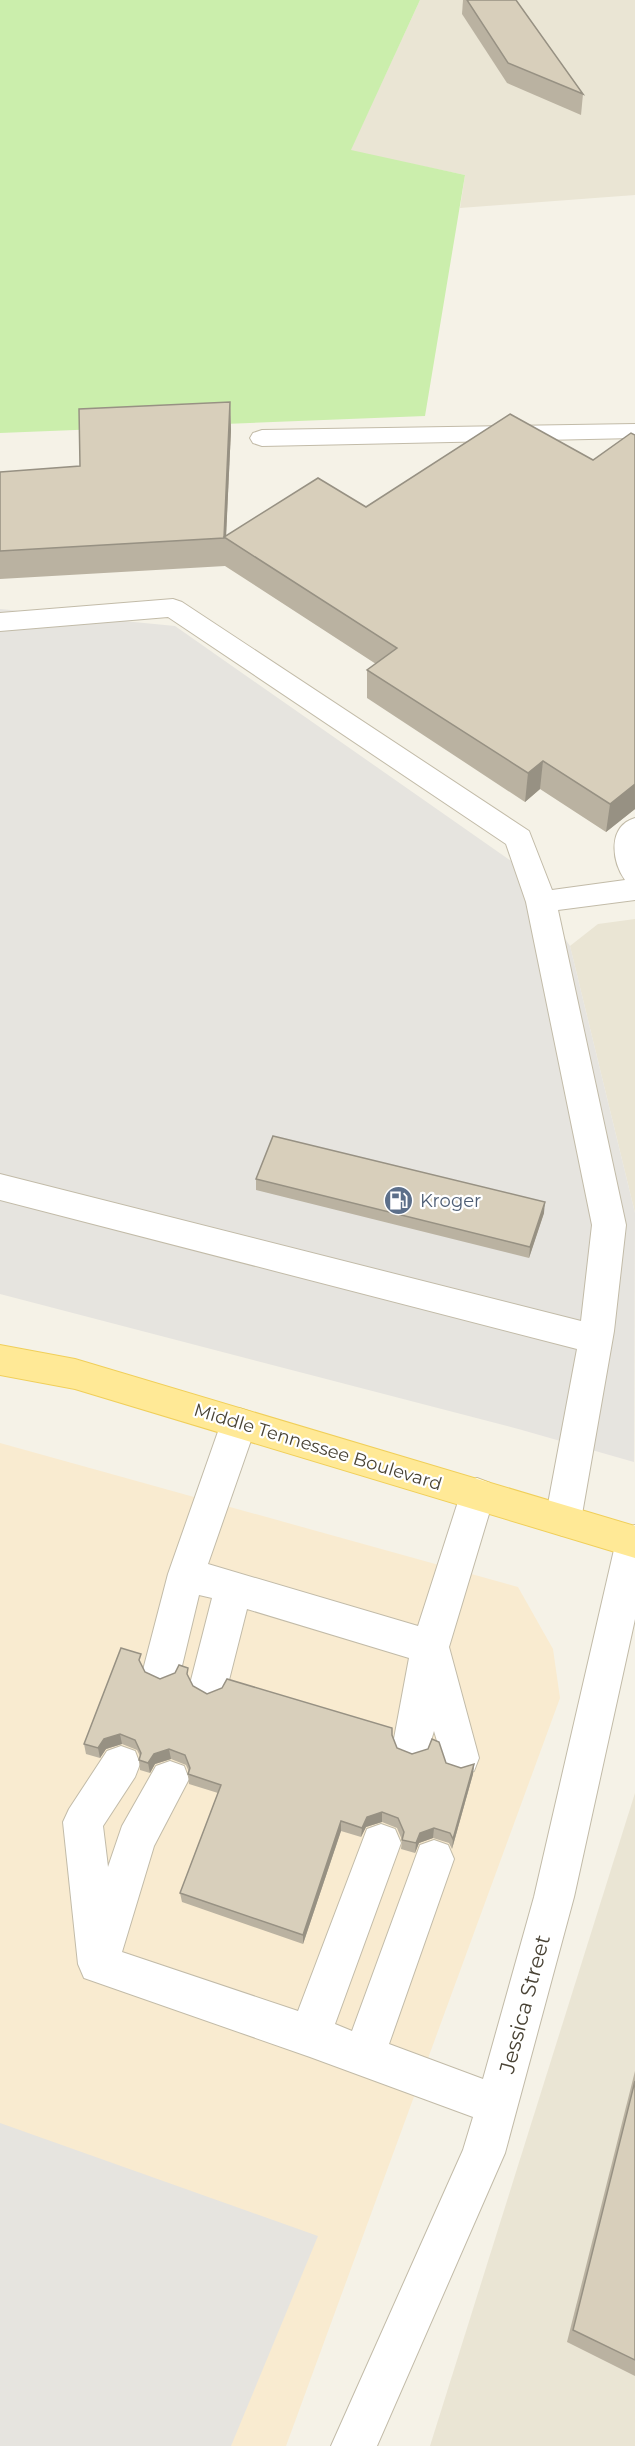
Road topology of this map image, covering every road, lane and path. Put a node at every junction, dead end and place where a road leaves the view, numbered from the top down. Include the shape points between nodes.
1 (635, 430) edge
2 (262, 438) dead end
3 (0, 622) edge
4 (635, 828) edge
5 (635, 872) edge
6 (635, 890) edge
7 (540, 903) junction
8 (0, 1187) edge
9 (595, 1340) junction
10 (0, 1359) edge
11 (239, 1423) junction
12 (477, 1494) junction
13 (563, 1520) junction
14 (634, 1542) edge
15 (186, 1574) junction
16 (233, 1589) junction
17 (430, 1647) junction
18 (162, 1670) dead end
19 (209, 1684) dead end
20 (411, 1744) dead end
21 (460, 1758) dead end
22 (121, 1764) dead end
23 (170, 1779) dead end
24 (381, 1843) dead end
25 (434, 1859) dead end
26 (98, 1964) junction
27 (310, 2036) junction
28 (364, 2056) junction
29 (497, 2105) junction
30 (354, 2446) edge

1 - 2 street
3 - 7 street via 173,608 519,838
4 - 5 street via 631,832 629,858
6 - 7 street
7 - 9 street via 609,1225
8 - 9 street
9 - 13 street
10 - 11 main road, Middle Tennessee Boulevard via 75,1374
11 - 12 main road, Middle Tennessee Boulevard
11 - 15 street
12 - 13 main road, Middle Tennessee Boulevard
12 - 17 street
13 - 14 main road, Middle Tennessee Boulevard
14 - 29 street, Jessica Street via 554,1897
15 - 16 street
15 - 18 street
16 - 17 street
16 - 19 street
17 - 20 street
17 - 21 street
22 - 26 street via 83,1822
23 - 26 street via 136,1839
24 - 27 street
25 - 28 street
26 - 27 street
27 - 28 street
28 - 29 street
29 - 30 street, Jessica Street via 484,2154

